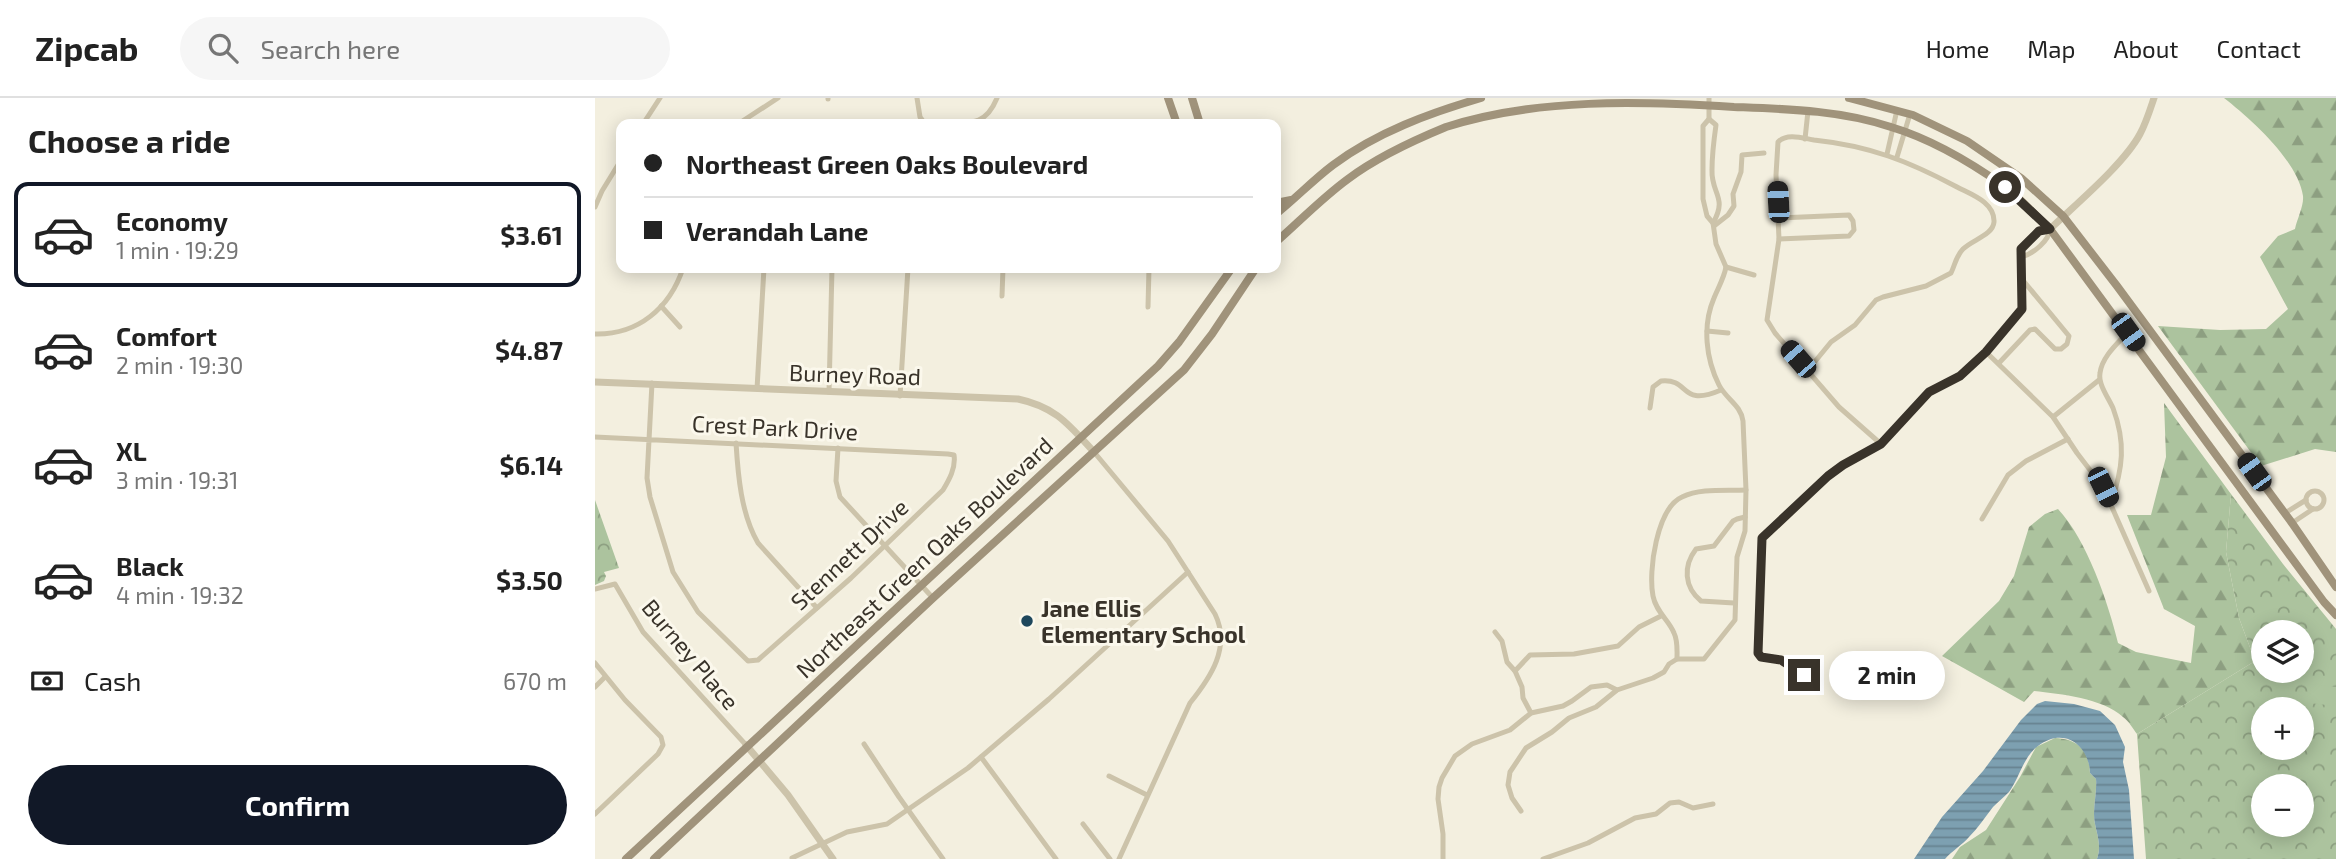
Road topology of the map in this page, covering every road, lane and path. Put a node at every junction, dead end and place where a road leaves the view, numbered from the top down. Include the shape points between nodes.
1 (660, 98) edge
2 (778, 98) edge
3 (917, 98) edge
4 (997, 98) edge
5 (1168, 98) edge
6 (1192, 98) edge
7 (1481, 98) edge
8 (1849, 98) edge
9 (2154, 98) edge
10 (1709, 102) edge
11 (1897, 110) junction
12 (1808, 111) junction
13 (1910, 114) junction
14 (647, 119) edge
15 (746, 119) edge
16 (923, 119) edge
17 (984, 119) edge
18 (1175, 119) edge
19 (1198, 119) edge
20 (1709, 119) junction
21 (1893, 127) junction
22 (1905, 132) junction
23 (1805, 139) junction
24 (1764, 153) dead end
25 (1887, 154) junction
26 (1897, 157) junction
27 (616, 168) edge
28 (1294, 200) junction
29 (1281, 202) edge
30 (595, 206) edge
31 (1281, 210) edge
32 (2063, 216) junction
33 (1779, 218) junction
34 (1714, 224) junction
35 (2050, 229) junction
36 (1281, 234) edge
37 (1779, 239) junction
38 (2022, 257) junction
39 (1726, 267) junction
40 (681, 273) edge
41 (764, 273) edge
42 (832, 273) edge
43 (908, 273) edge
44 (1003, 273) edge
45 (1149, 273) edge
46 (1229, 273) edge
47 (1253, 273) edge
48 (1754, 275) dead end
49 (2021, 278) junction
50 (1003, 296) dead end
51 (661, 306) junction
52 (1147, 307) dead end
53 (680, 327) dead end
54 (1707, 331) junction
55 (2128, 332) junction
56 (1728, 333) dead end
57 (595, 334) edge
58 (1986, 352) junction
59 (1999, 363) junction
60 (1808, 370) junction
61 (2099, 380) junction
62 (595, 382) edge
63 (652, 383) junction
64 (757, 389) junction
65 (1721, 390) junction
66 (828, 392) junction
67 (900, 396) junction
68 (1650, 408) dead end
69 (2053, 417) junction
70 (595, 437) edge
71 (649, 438) junction
72 (1081, 439) junction
73 (2068, 439) junction
74 (736, 443) junction
75 (1881, 444) junction
76 (838, 448) junction
77 (1094, 452) junction
78 (954, 455) joint
79 (1746, 490) junction
80 (2306, 500) junction
81 (2111, 503) junction
82 (2313, 509) junction
83 (2285, 513) junction
84 (1745, 517) junction
85 (1982, 519) dead end
86 (2292, 523) junction
87 (886, 546) junction
88 (1188, 572) junction
89 (921, 585) junction
90 (2336, 587) edge
91 (595, 589) edge
92 (2149, 591) dead end
93 (933, 598) junction
94 (1734, 603) junction
95 (817, 608) junction
96 (2336, 615) edge
97 (1661, 616) junction
98 (1495, 632) dead end
99 (1677, 659) junction
100 (595, 663) edge
101 (1515, 671) junction
102 (1804, 675) dead end
103 (605, 677) junction
104 (595, 687) edge
105 (1617, 690) junction
106 (1531, 713) junction
107 (864, 744) dead end
108 (746, 746) junction
109 (981, 757) junction
110 (760, 760) junction
111 (1109, 776) dead end
112 (1147, 795) junction
113 (1713, 804) dead end
114 (908, 810) junction
115 (1521, 811) dead end
116 (595, 814) edge
117 (1083, 824) dead end
118 (821, 843) junction
119 (792, 858) edge
120 (626, 859) edge
121 (654, 859) edge
122 (833, 859) edge
123 (943, 859) edge
124 (1056, 859) edge
125 (1110, 859) edge
126 (1119, 859) edge
127 (1443, 859) edge
128 (1543, 859) edge

1 - 14 street
2 - 15 street
3 - 16 street
4 - 17 street
5 - 18 main road
6 - 19 main road
7 - 28 main road via 1378,137 1334,164
8 - 11 main road
9 - 32 street via 2134,142
10 - 12 main road
10 - 20 street
10 - 36 main road via 1556,103 1515,108 1448,127 1348,178
11 - 13 main road
11 - 21 street
12 - 21 main road
12 - 23 street
13 - 22 street
13 - 32 main road via 1983,151
20 - 34 street via 1703,126 1702,184 1707,216
20 - 34 street via 1716,125 1712,171 1720,200
21 - 22 main road
21 - 25 street
22 - 26 street
22 - 35 main road via 2005,187
23 - 25 street
23 - 33 street via 1783,138 1777,147
24 - 34 street via 1742,155 1734,206
25 - 26 street
26 - 60 street via 1979,197 1991,211 1993,226 1963,249 1947,276 1876,300
27 - 30 street
28 - 29 main road
28 - 31 main road
32 - 35 street
32 - 83 main road
33 - 37 street
33 - 37 street via 1849,215 1854,230 1849,236
34 - 39 street
35 - 38 street via 2030,255
35 - 38 street via 2040,230 2026,242
35 - 55 main road
37 - 60 street via 1767,320
38 - 49 street
39 - 48 street
39 - 54 street via 1712,301
40 - 51 street
41 - 64 street
42 - 66 street
43 - 67 street
44 - 50 street
45 - 52 street
46 - 72 main road, Northeast Green Oaks Boulevard via 1165,358
47 - 77 main road, Northeast Green Oaks Boulevard via 1184,370
49 - 58 street via 2022,309
49 - 59 street via 2069,339 2055,349 2035,330 2029,330
51 - 53 street
51 - 57 street via 625,331
54 - 56 street
54 - 65 street via 1712,368
55 - 61 street via 2102,364
55 - 96 main road
58 - 59 street
58 - 75 street via 1960,376 1929,392
59 - 69 street
60 - 75 street via 1839,407
61 - 69 street
61 - 81 street via 2122,444 2120,474
62 - 63 street, Burney Road
63 - 64 street, Burney Road
63 - 71 street
64 - 66 street, Burney Road
65 - 68 street via 1692,396 1674,382 1661,381 1653,387
65 - 79 street via 1742,414
66 - 67 street, Burney Road
67 - 72 street, Burney Road via 1018,399 1059,415
69 - 73 street
70 - 71 street, Crest Park Drive
71 - 74 street, Crest Park Drive
71 - 95 street, Stennett Drive via 650,497 673,572 698,612 748,661 758,660
72 - 77 street, Burney Road
72 - 89 main road, Northeast Green Oaks Boulevard
73 - 81 street
73 - 85 street via 2008,475
74 - 76 street, Crest Park Drive
74 - 95 street via 738,475 753,534
75 - 102 street via 1828,476 1762,538 1758,653 1781,660
76 - 78 street, Crest Park Drive
76 - 87 street via 840,496
77 - 88 street
77 - 93 main road, Northeast Green Oaks Boulevard
78 - 87 street, Stennett Drive via 943,490
79 - 84 street
79 - 97 street via 1697,492 1681,497 1666,512 1655,545 1653,575 1653,596
80 - 82 street
80 - 82 street via 2312,491 2322,495 2322,505
80 - 83 street
81 - 92 street
82 - 86 street
83 - 86 main road
84 - 94 street
84 - 94 street via 1733,522 1714,546 1693,552 1686,575 1701,601
86 - 90 main road
87 - 89 street
87 - 95 street, Stennett Drive
88 - 109 street
88 - 112 street via 1219,622 1220,649
89 - 93 street
89 - 108 main road, Northeast Green Oaks Boulevard
91 - 108 street, Burney Place via 611,584 619,588 650,640
93 - 110 main road, Northeast Green Oaks Boulevard
94 - 99 street via 1735,620 1709,655 1700,660
97 - 99 street via 1674,632
97 - 101 street via 1639,627 1618,646 1530,655
98 - 101 street
99 - 105 street via 1653,678
100 - 103 street
101 - 106 street
103 - 104 street
103 - 116 street via 661,737 663,745
105 - 106 street via 1607,685 1591,687 1563,706
105 - 115 street via 1526,748 1510,772 1508,785
106 - 127 street via 1510,730 1472,744 1446,769 1438,799
107 - 114 street
108 - 110 street
108 - 120 main road, Northeast Green Oaks Boulevard
109 - 114 street
109 - 124 street
110 - 118 street
110 - 121 main road, Northeast Green Oaks Boulevard
111 - 112 street
112 - 126 street
113 - 128 street via 1693,808 1670,803 1656,814 1636,818 1582,846
114 - 118 street via 887,824
114 - 123 street
117 - 125 street
118 - 119 street
118 - 122 street

